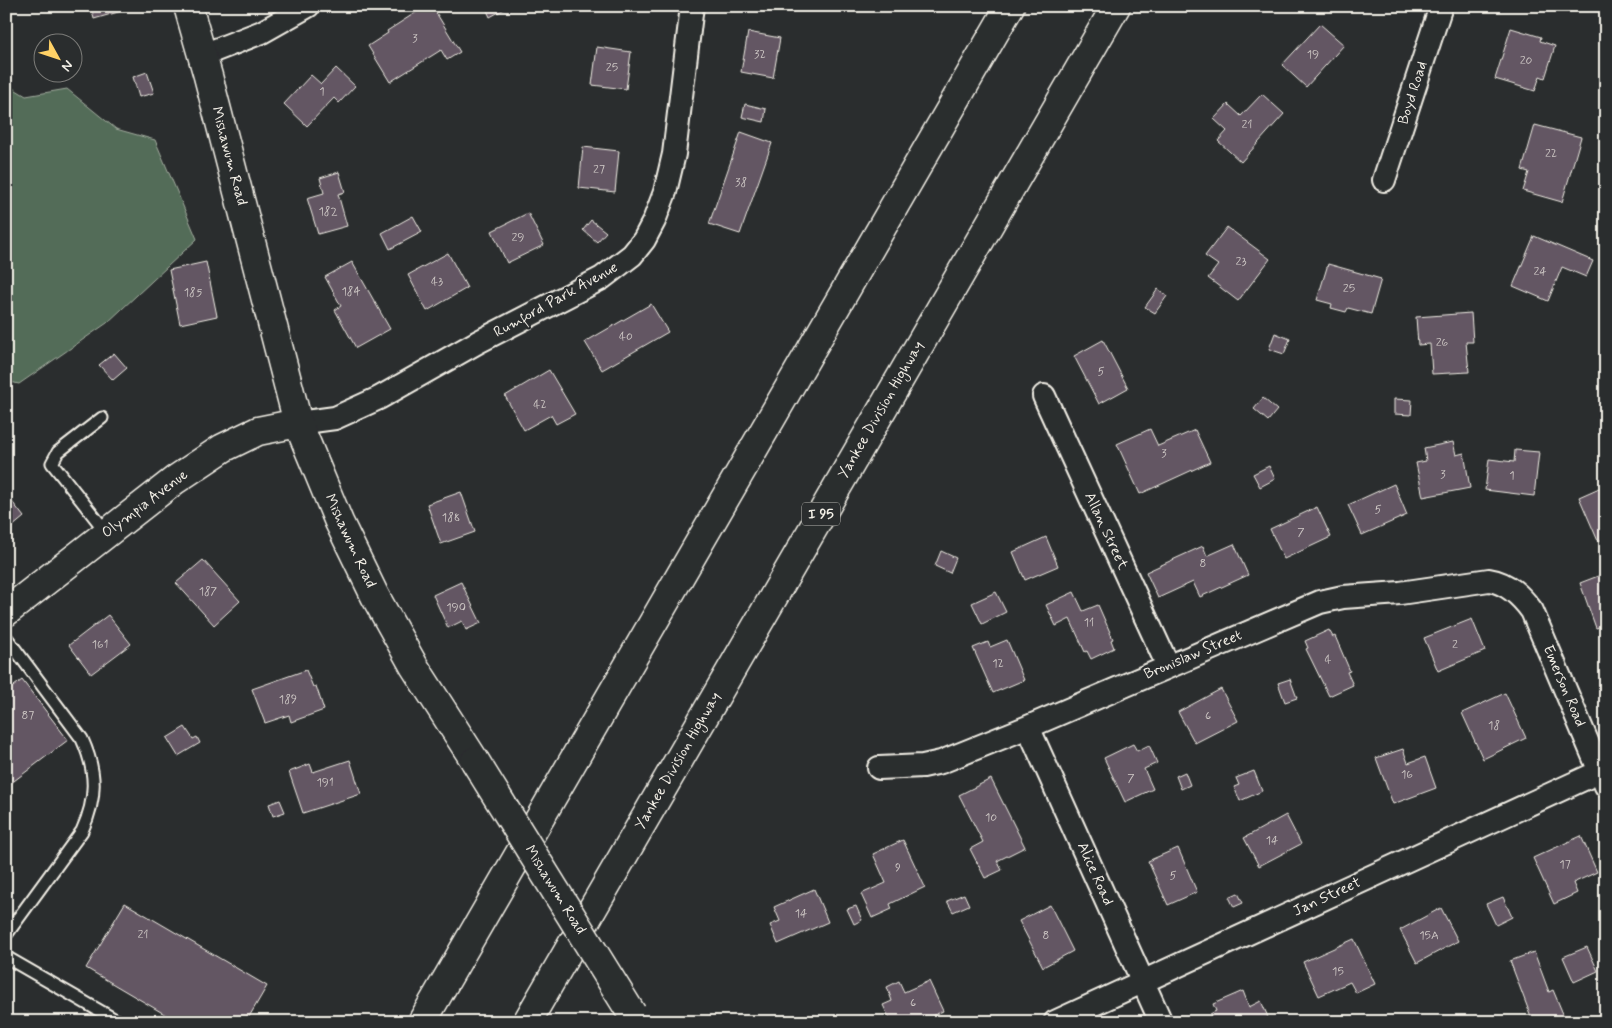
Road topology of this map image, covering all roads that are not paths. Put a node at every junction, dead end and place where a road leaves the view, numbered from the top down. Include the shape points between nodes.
1 (188, 6) edge
2 (308, 6) edge
3 (692, 6) edge
4 (1010, 6) edge
5 (1116, 6) edge
6 (1441, 6) edge
7 (203, 55) junction
8 (1384, 180) dead end
9 (1044, 396) dead end
10 (102, 418) dead end
11 (298, 423) junction
12 (107, 533) junction
13 (1514, 591) joint
14 (6, 612) edge
15 (6, 637) edge
16 (1168, 666) junction
17 (1028, 727) junction
18 (879, 768) dead end
19 (1602, 779) edge
20 (6, 936) edge
21 (6, 957) edge
22 (1143, 982) junction
23 (634, 1018) edge
24 (119, 1022) edge
25 (422, 1022) edge
26 (527, 1022) edge
27 (1055, 1022) edge
28 (1161, 1022) edge

1 - 7 main road, Mishawum Road
2 - 7 street via 262,32
3 - 11 street, Rumford Park Avenue via 674,154 665,192 654,221 632,255 602,278 379,398 335,418
4 - 25 main road
5 - 26 main road, Yankee Division Highway / I 95
6 - 8 street, Boyd Road
7 - 11 main road, Mishawum Road
9 - 16 street, Allan Street
10 - 12 lane via 58,452 52,463
11 - 12 main road, Olympia Avenue via 258,431 227,445 175,480
11 - 23 main road, Mishawum Road, bridge via 375,596 414,666
12 - 14 main road, Olympia Avenue
13 - 16 street, Bronislaw Street via 1496,581 1482,580 1400,593 1338,598 1309,606
13 - 19 street, Emerson Road via 1537,621
15 - 20 lane via 82,739 93,769 94,785 89,816 74,845
16 - 17 street, Bronislaw Street
17 - 18 street, Bronislaw Street via 936,764
17 - 22 street, Alice Road
19 - 22 street, Jan Street
21 - 24 lane
22 - 27 street, Jan Street
22 - 28 street, Alice Road

